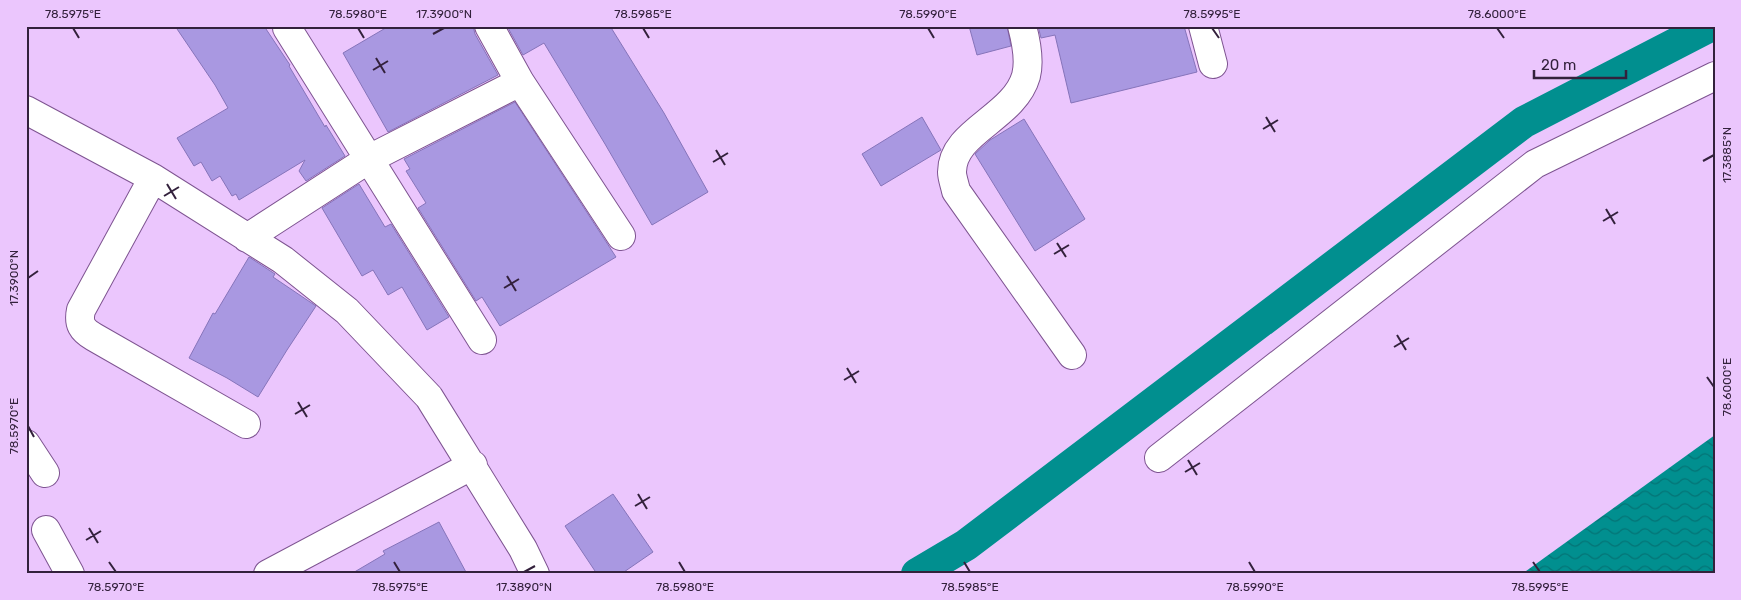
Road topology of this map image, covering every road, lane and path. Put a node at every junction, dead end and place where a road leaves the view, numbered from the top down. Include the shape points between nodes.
1 (489, 26) edge
2 (1022, 26) edge
3 (1204, 26) edge
4 (287, 28) dead end
5 (1213, 64) dead end
6 (1715, 76) edge
7 (520, 82) junction
8 (26, 110) edge
9 (369, 159) junction
10 (153, 178) junction
11 (621, 236) dead end
12 (247, 238) junction
13 (482, 340) dead end
14 (1072, 355) dead end
15 (246, 424) dead end
16 (26, 444) edge
17 (1159, 458) dead end
18 (472, 465) junction
19 (45, 473) dead end
20 (46, 530) dead end
21 (70, 574) edge
22 (268, 574) edge
23 (535, 574) edge

1 - 7 street
2 - 14 street via 1026,76 1010,103 966,138 955,156 952,173 956,191
3 - 5 street
4 - 9 street
6 - 17 street via 1535,164
7 - 9 street
7 - 11 street
8 - 10 street
9 - 12 street
9 - 13 street
10 - 12 street
10 - 15 street via 81,310 80,325 90,334
12 - 18 street via 283,260 347,312 430,397
16 - 19 street
18 - 22 street
18 - 23 street
20 - 21 street

